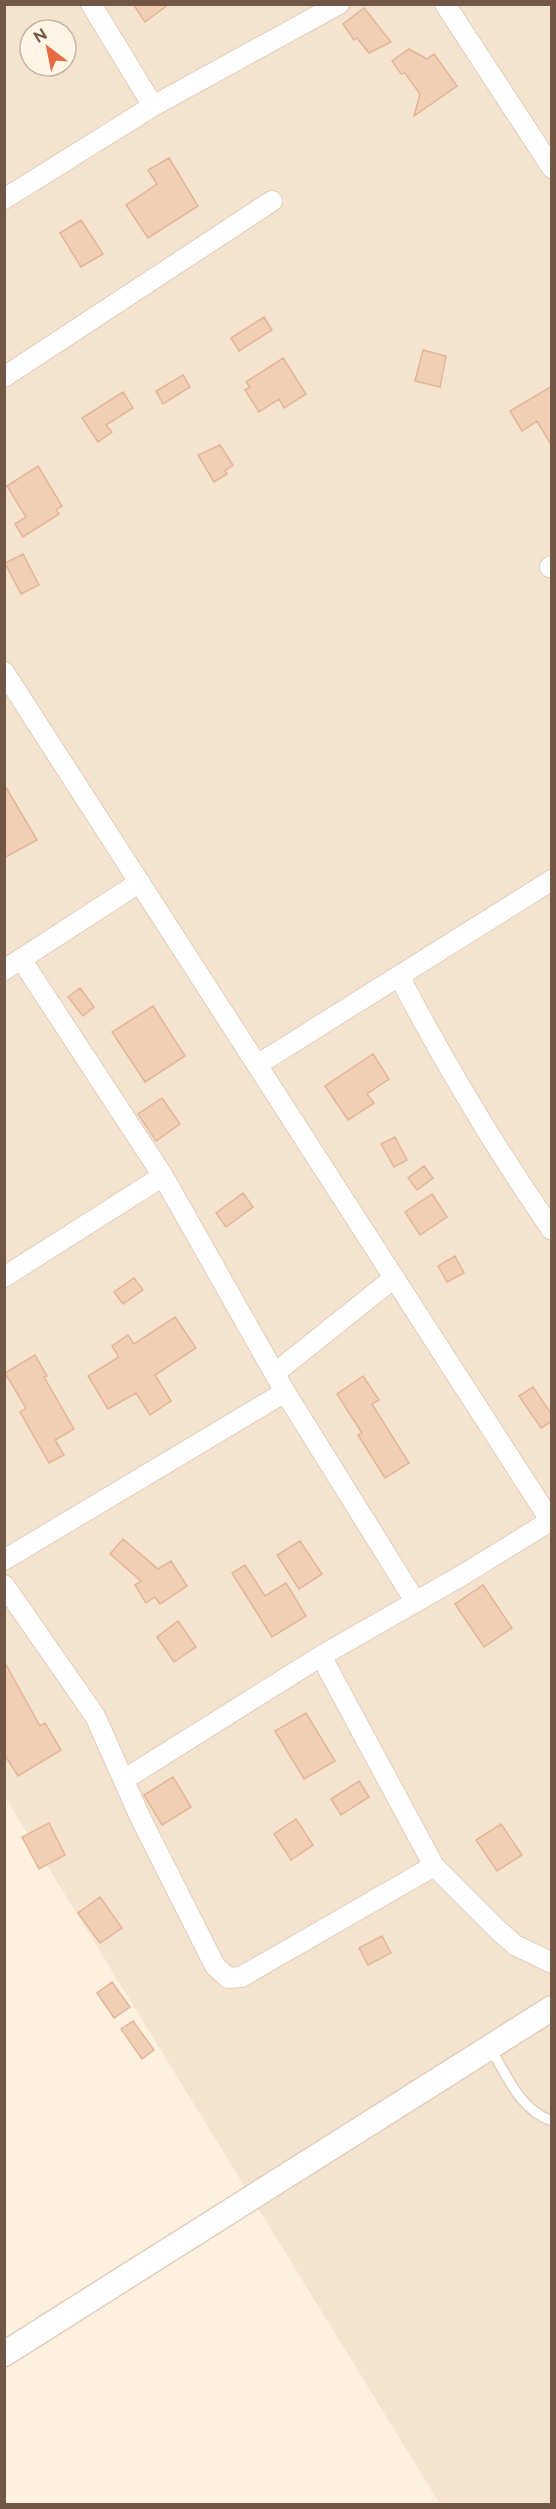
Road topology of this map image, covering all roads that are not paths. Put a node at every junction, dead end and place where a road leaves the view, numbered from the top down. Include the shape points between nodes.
1 (91, 4) edge
2 (339, 4) edge
3 (445, 4) edge
4 (153, 106) junction
5 (550, 164) edge
6 (4, 199) edge
7 (272, 201) dead end
8 (4, 376) edge
9 (7, 679) edge
10 (552, 880) edge
11 (140, 882) junction
12 (13, 965) edge
13 (399, 976) junction
14 (257, 1065) junction
15 (163, 1176) junction
16 (552, 1230) edge
17 (4, 1277) edge
18 (394, 1278) junction
19 (274, 1373) junction
20 (285, 1392) junction
21 (551, 1522) edge
22 (4, 1560) edge
23 (4, 1585) edge
24 (416, 1601) junction
25 (321, 1656) junction
26 (125, 1779) junction
27 (434, 1866) junction
28 (552, 1964) edge
29 (552, 2008) edge
30 (490, 2047) junction
31 (552, 2121) edge
32 (4, 2354) edge

1 - 4 street
2 - 4 street
3 - 5 street
4 - 6 street
7 - 8 street
9 - 11 street
10 - 13 street
11 - 12 street
11 - 14 street
12 - 15 street
13 - 14 street
13 - 16 street via 454,1079
14 - 18 street
15 - 17 street
15 - 19 street
18 - 19 street
18 - 21 street
19 - 20 street
20 - 22 street
20 - 24 street
21 - 24 street
23 - 26 street via 84,1699
24 - 25 street
25 - 26 street
25 - 27 street
26 - 27 street via 215,1966 228,1978 241,1977
27 - 28 street via 515,1945
29 - 30 street
30 - 31 lane via 518,2096 530,2109
30 - 32 street

